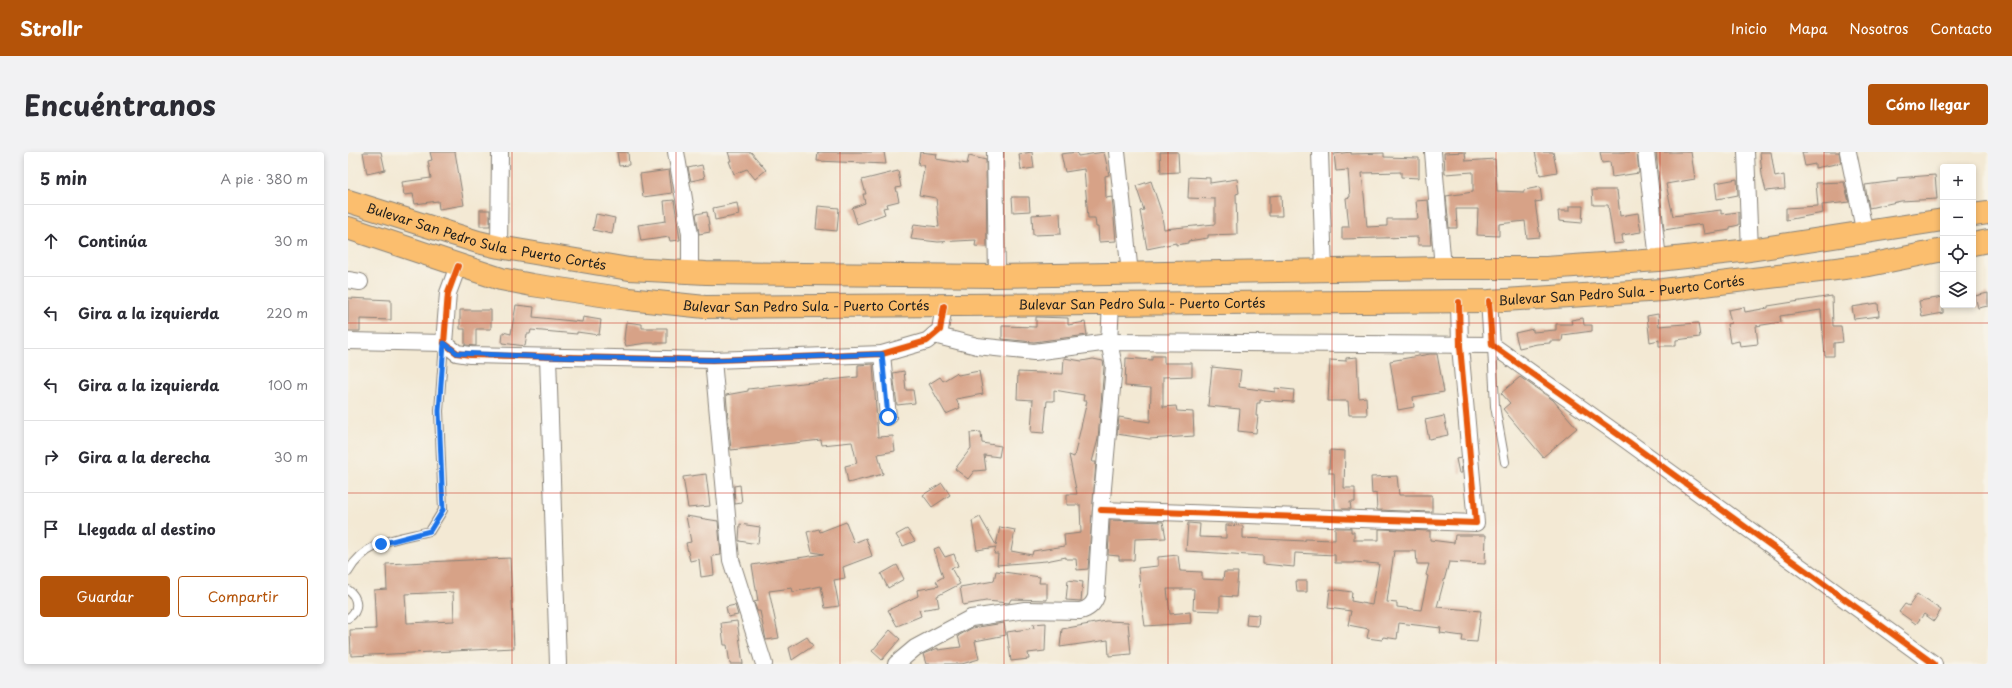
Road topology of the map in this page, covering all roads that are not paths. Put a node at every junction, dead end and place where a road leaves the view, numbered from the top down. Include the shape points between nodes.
1 (676, 152) edge
2 (995, 152) edge
3 (1117, 152) edge
4 (1320, 152) edge
5 (1433, 152) edge
6 (1646, 152) edge
7 (1746, 152) edge
8 (1848, 152) edge
9 (502, 154) edge
10 (348, 201) edge
11 (1988, 212) edge
12 (1976, 214) edge
13 (1940, 221) edge
14 (348, 228) edge
15 (1864, 234) junction
16 (1988, 242) edge
17 (1976, 244) edge
18 (499, 247) junction
19 (1750, 250) junction
20 (1940, 251) edge
21 (1658, 260) junction
22 (458, 266) junction
23 (1443, 268) junction
24 (1324, 271) junction
25 (690, 273) junction
26 (1130, 274) junction
27 (997, 276) junction
28 (1489, 301) junction
29 (1459, 302) junction
30 (1111, 304) junction
31 (944, 306) junction
32 (934, 335) junction
33 (348, 341) edge
34 (1109, 342) junction
35 (444, 343) junction
36 (1492, 345) junction
37 (1460, 346) junction
38 (882, 354) junction
39 (548, 357) junction
40 (713, 360) junction
41 (888, 417) dead end
42 (1505, 462) dead end
43 (1101, 510) junction
44 (348, 572) edge
45 (348, 590) edge
46 (348, 618) edge
47 (558, 664) edge
48 (764, 664) edge
49 (896, 664) edge
50 (1934, 664) edge

1 - 25 street via 690,234
2 - 27 street
3 - 26 street
4 - 24 street
5 - 23 street
6 - 21 street
7 - 19 street
8 - 15 street
9 - 18 street
10 - 18 highway, Bulevar San Pedro Sula - Puerto Cortés
11 - 12 highway
13 - 15 highway, Bulevar San Pedro Sula - Puerto Cortés
14 - 22 highway, Bulevar San Pedro Sula - Puerto Cortés
15 - 19 highway, Bulevar San Pedro Sula - Puerto Cortés
16 - 17 highway
18 - 25 highway, Bulevar San Pedro Sula - Puerto Cortés via 629,268
19 - 21 highway, Bulevar San Pedro Sula - Puerto Cortés
20 - 28 highway, Bulevar San Pedro Sula - Puerto Cortés via 1869,265 1663,290
21 - 23 highway, Bulevar San Pedro Sula - Puerto Cortés via 1546,268
22 - 31 highway, Bulevar San Pedro Sula - Puerto Cortés via 532,285 705,307
22 - 35 street via 448,293
23 - 24 highway, Bulevar San Pedro Sula - Puerto Cortés
24 - 26 highway, Bulevar San Pedro Sula - Puerto Cortés
25 - 27 highway, Bulevar San Pedro Sula - Puerto Cortés
26 - 27 highway, Bulevar San Pedro Sula - Puerto Cortés
28 - 29 highway, Bulevar San Pedro Sula - Puerto Cortés
28 - 36 street
29 - 30 highway, Bulevar San Pedro Sula - Puerto Cortés
29 - 37 street
30 - 31 highway, Bulevar San Pedro Sula - Puerto Cortés
30 - 34 street
31 - 32 street via 940,330
32 - 34 street via 977,346 1034,352
32 - 38 street via 927,341
33 - 35 street
34 - 37 street
34 - 43 street via 1114,366
35 - 39 street via 457,353
35 - 44 lane via 439,411 443,510 430,531 365,551
36 - 37 street
36 - 42 lane via 1495,406
36 - 50 street
37 - 43 street via 1476,523
38 - 40 street
38 - 41 street
39 - 40 street
39 - 47 street
40 - 48 street via 731,560
43 - 49 street via 1096,597 1087,609 1025,610 971,618 915,648
45 - 46 lane via 353,594 356,608

